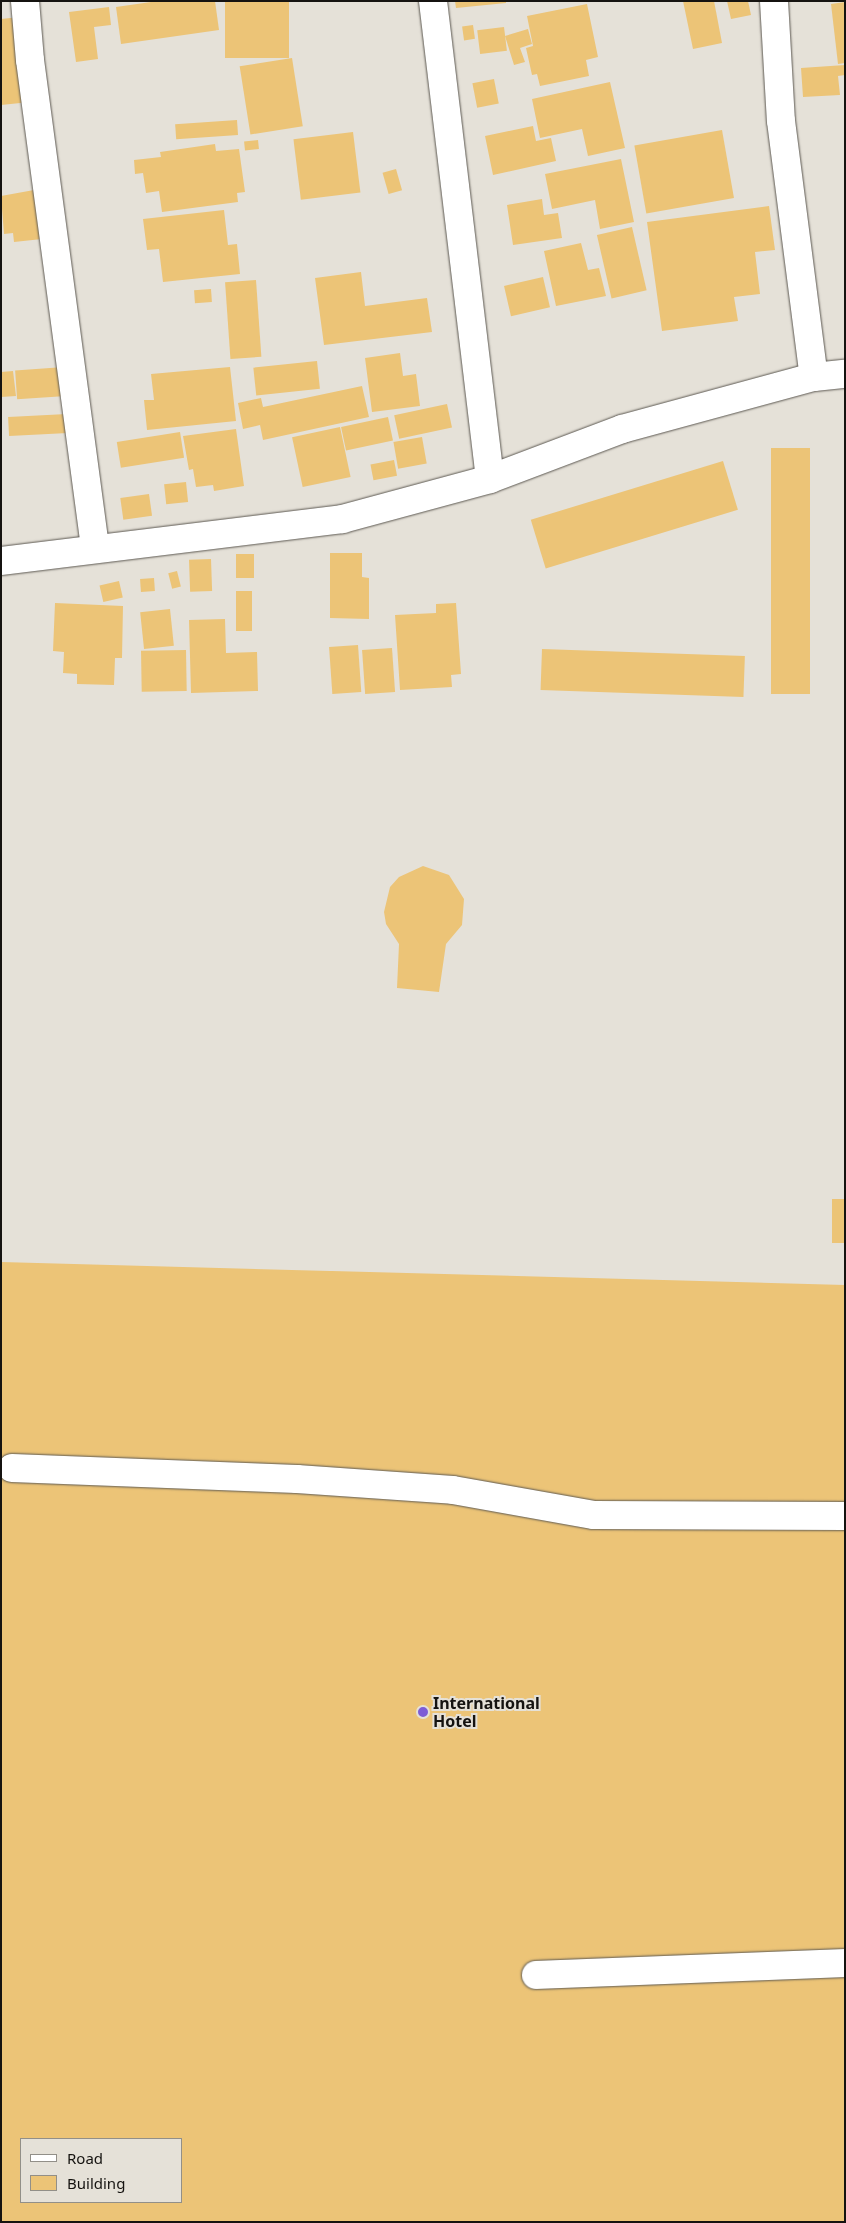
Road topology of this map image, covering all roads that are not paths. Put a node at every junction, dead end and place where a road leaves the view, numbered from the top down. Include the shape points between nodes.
1 (26, 1) edge
2 (433, 1) edge
3 (774, 1) edge
4 (845, 374) edge
5 (814, 377) junction
6 (490, 479) junction
7 (95, 549) junction
8 (1, 561) edge
9 (12, 1468) dead end
10 (845, 1516) edge
11 (845, 1963) edge
12 (536, 1975) dead end

1 - 7 street via 30,60
2 - 6 street
3 - 5 street via 781,121
4 - 5 street
5 - 6 street via 622,428
6 - 7 street via 342,519
7 - 8 street
9 - 10 street via 297,1479 453,1490 593,1515
11 - 12 street

